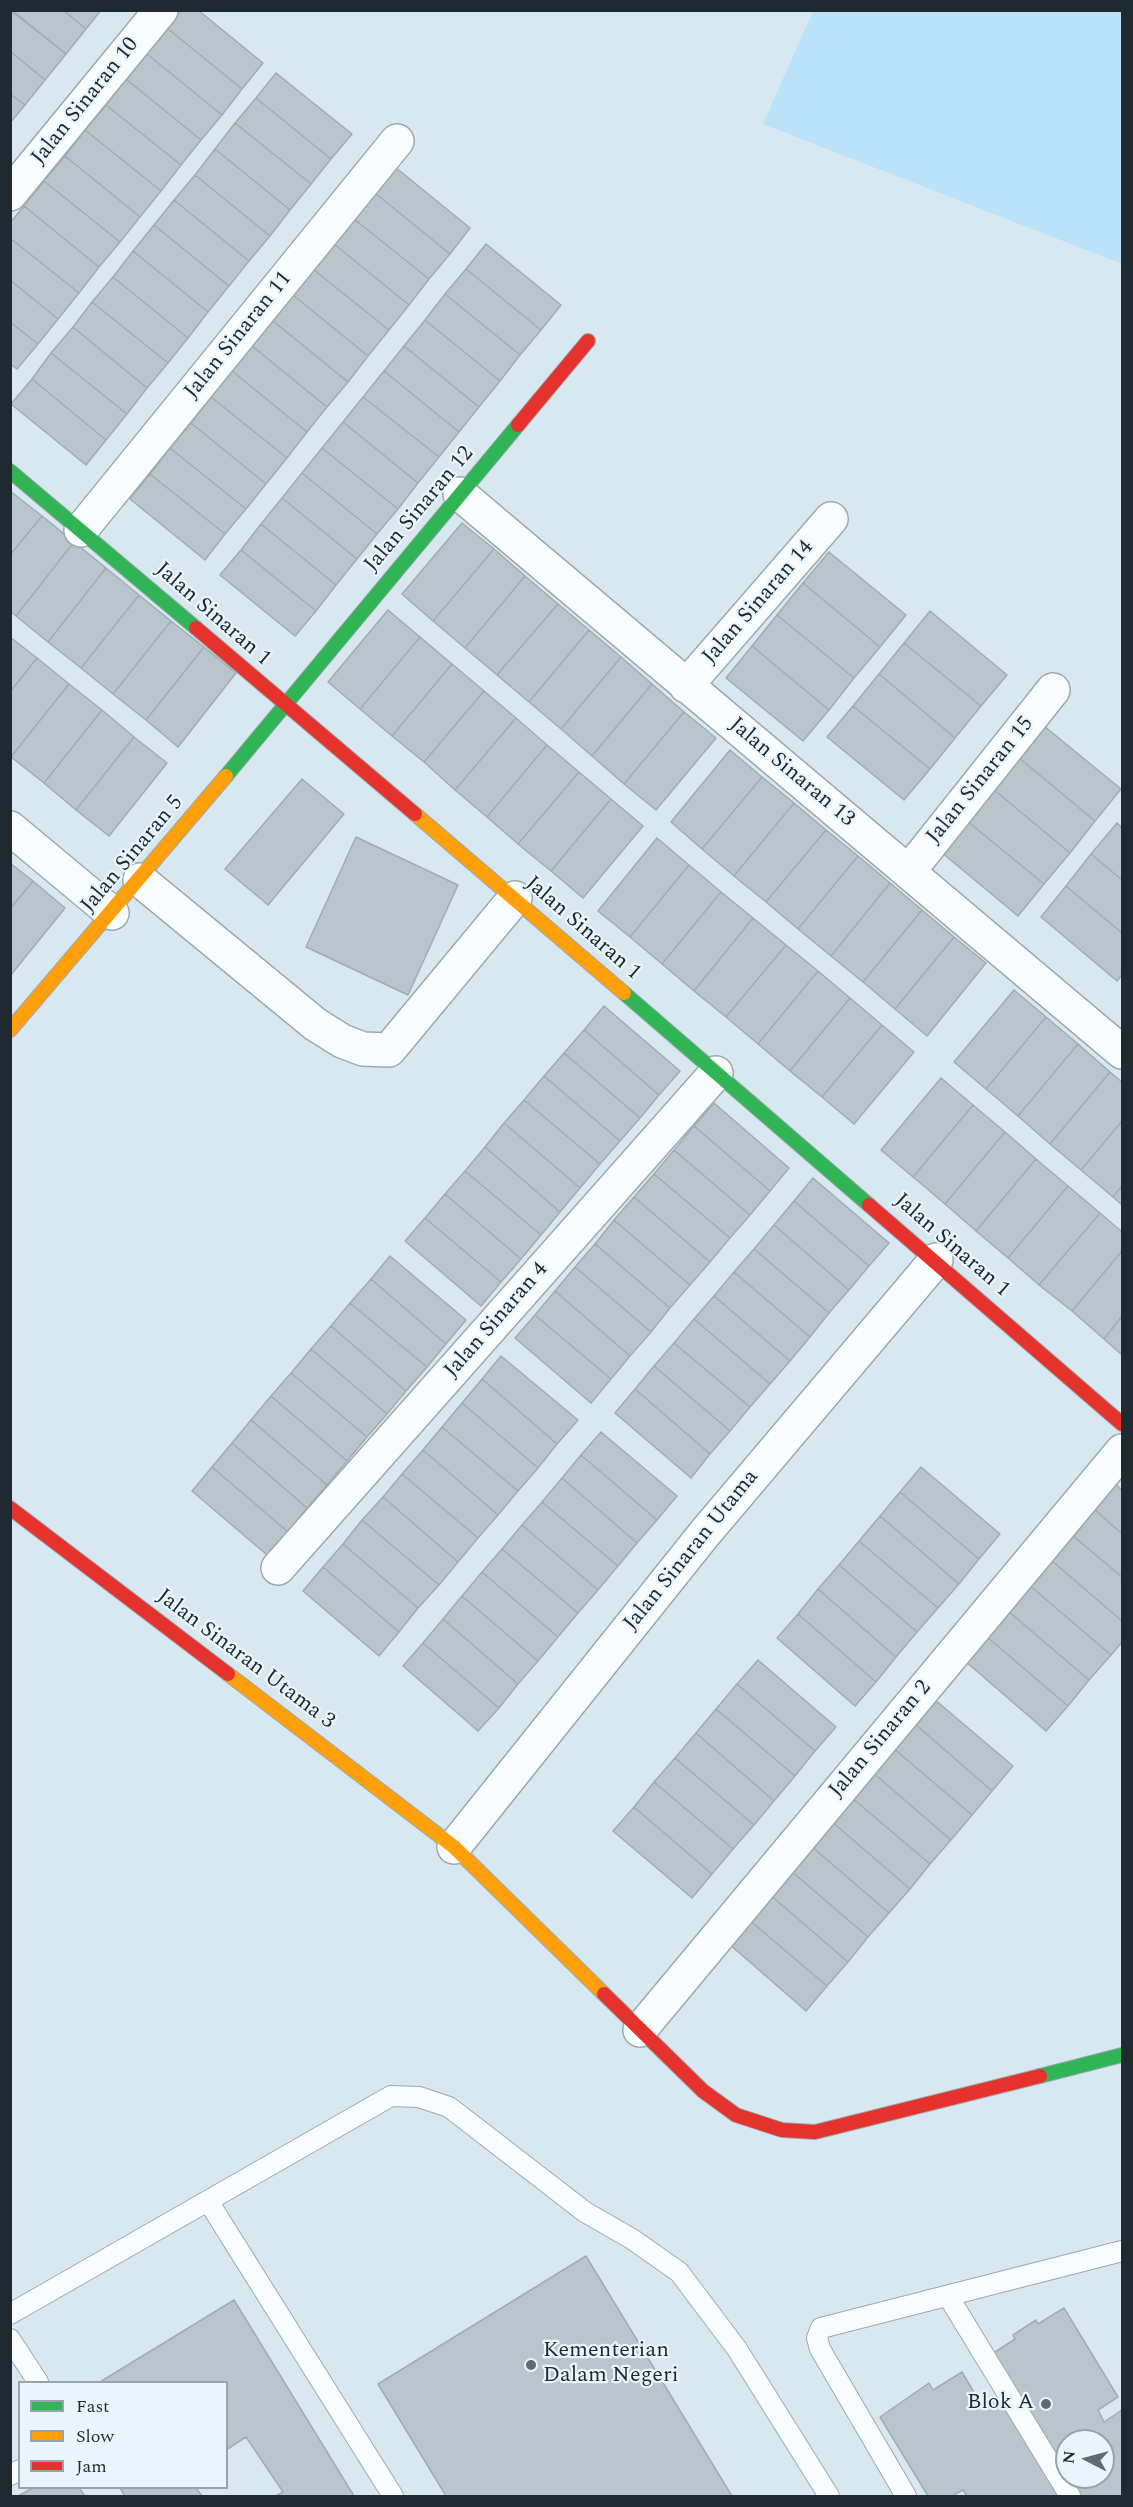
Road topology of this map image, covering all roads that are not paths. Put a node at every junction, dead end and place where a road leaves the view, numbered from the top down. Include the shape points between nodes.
1 (161, 10) edge
2 (398, 141) dead end
3 (10, 194) edge
4 (588, 341) dead end
5 (10, 471) edge
6 (460, 494) junction
7 (831, 519) dead end
8 (81, 530) junction
9 (686, 686) junction
10 (1053, 690) dead end
11 (284, 705) junction
12 (10, 828) edge
13 (909, 871) junction
14 (140, 880) junction
15 (515, 898) junction
16 (112, 913) junction
17 (10, 1030) edge
18 (1118, 1038) edge
19 (716, 1073) junction
20 (936, 1260) junction
21 (1122, 1424) edge
22 (1122, 1451) edge
23 (10, 1508) edge
24 (278, 1568) dead end
25 (454, 1847) junction
26 (640, 2030) junction
27 (1122, 2055) edge
28 (208, 2201) junction
29 (1122, 2251) edge
30 (948, 2296) junction
31 (10, 2314) edge
32 (10, 2339) edge
33 (37, 2381) edge
34 (393, 2496) edge
35 (829, 2496) edge
36 (906, 2496) edge
37 (1070, 2496) edge

1 - 3 street, Jalan Sinaran 10
2 - 8 street, Jalan Sinaran 11
4 - 6 street, Jalan Sinaran 12
5 - 8 street, Jalan Sinaran 1
6 - 9 street, Jalan Sinaran 13
6 - 11 street, Jalan Sinaran 12
7 - 9 street, Jalan Sinaran 14
8 - 11 street, Jalan Sinaran 1
9 - 13 street, Jalan Sinaran 13
10 - 13 street, Jalan Sinaran 15
11 - 14 street, Jalan Sinaran 5
11 - 15 street, Jalan Sinaran 1
12 - 16 street
13 - 18 street, Jalan Sinaran 13
14 - 15 street via 315,1024 363,1049 389,1050
14 - 16 street, Jalan Sinaran 5
15 - 19 street, Jalan Sinaran 1
16 - 17 street, Jalan Sinaran 5
19 - 20 street, Jalan Sinaran 1
19 - 24 street, Jalan Sinaran 4
20 - 21 street, Jalan Sinaran 1
20 - 25 street, Jalan Sinaran Utama via 705,1533
22 - 26 street, Jalan Sinaran 2
23 - 25 street, Jalan Sinaran Utama 3
25 - 26 street, Jalan Sinaran Utama 3
26 - 27 street, Jalan Sinaran Utama 3 via 703,2091 736,2115 782,2130 815,2132
28 - 31 lane
28 - 34 lane
28 - 35 lane via 392,2096 419,2097 449,2107 585,2212 679,2272 737,2349
29 - 30 lane
30 - 36 lane via 821,2328 817,2338
30 - 37 lane
32 - 33 lane

